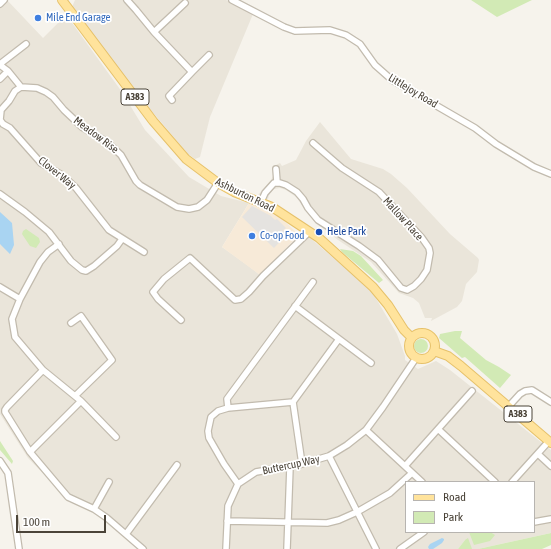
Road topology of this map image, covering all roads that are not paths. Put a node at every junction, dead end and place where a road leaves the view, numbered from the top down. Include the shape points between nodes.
1 (4, 0) edge
2 (127, 0) edge
3 (232, 0) edge
4 (65, 1) edge
5 (185, 3) dead end
6 (0, 4) edge
7 (154, 32) junction
8 (26, 44) dead end
9 (210, 55) dead end
10 (0, 65) edge
11 (8, 71) junction
12 (192, 72) junction
13 (0, 79) edge
14 (21, 87) junction
15 (172, 100) dead end
16 (313, 143) dead end
17 (276, 169) dead end
18 (551, 174) edge
19 (277, 182) junction
20 (218, 183) junction
21 (0, 194) edge
22 (261, 202) junction
23 (309, 232) junction
24 (122, 239) junction
25 (59, 244) junction
26 (144, 252) dead end
27 (313, 282) dead end
28 (0, 287) edge
29 (20, 299) junction
30 (295, 306) junction
31 (181, 320) dead end
32 (71, 323) dead end
33 (412, 338) junction
34 (339, 339) junction
35 (434, 350) junction
36 (416, 358) junction
37 (371, 363) dead end
38 (42, 370) junction
39 (472, 391) dead end
40 (75, 396) junction
41 (81, 401) junction
42 (293, 402) junction
43 (551, 402) edge
44 (509, 406) junction
45 (228, 408) junction
46 (438, 429) junction
47 (366, 430) junction
48 (116, 437) dead end
49 (550, 442) edge
50 (30, 452) junction
51 (538, 454) junction
52 (330, 456) junction
53 (0, 461) edge
54 (302, 464) junction
55 (177, 465) dead end
56 (405, 466) junction
57 (551, 466) edge
58 (290, 467) junction
59 (412, 473) junction
60 (421, 481) edge
61 (494, 481) edge
62 (513, 481) edge
63 (109, 482) dead end
64 (238, 484) junction
65 (94, 509) junction
66 (357, 512) junction
67 (551, 520) edge
68 (227, 521) junction
69 (535, 522) edge
70 (289, 523) junction
71 (423, 533) edge
72 (126, 534) junction
73 (19, 549) edge
74 (143, 549) edge
75 (226, 549) edge
76 (287, 549) edge
77 (376, 549) edge
78 (400, 549) edge

1 - 6 street
2 - 7 street
3 - 18 street, Littlejoy Road via 295,31 330,30 346,35 360,44 375,65 392,80 475,128 528,164
4 - 20 main road, Ashburton Road / A383 via 162,133 186,159
5 - 7 street
7 - 12 street
8 - 10 street
9 - 12 street
10 - 11 street
11 - 13 street
11 - 14 street
12 - 15 street via 169,96
14 - 20 street, Meadow Rise via 37,88 53,97 82,127 107,142 121,155 140,186 178,207 198,207 207,200
14 - 24 street, Clover Way via 1,110 0,120 41,163 62,175 76,188 109,230
16 - 19 street, Mallow Place via 342,168 379,192 422,238 430,253 421,279 407,290 401,288 378,260 318,220 297,192
17 - 19 street
19 - 22 street via 269,187
20 - 22 main road, Ashburton Road / A383
21 - 25 street via 43,227
22 - 23 main road, Ashburton Road / A383
23 - 31 street via 240,299 235,300 229,296 190,258 164,279 153,292
23 - 33 main road, Ashburton Road / A383 via 345,260 373,287
24 - 25 street via 86,271 72,261
24 - 26 street, Clover Way
25 - 29 street via 40,262
27 - 30 street
28 - 29 street
29 - 38 street via 12,319 16,337
30 - 34 street
30 - 45 street via 226,399
32 - 40 street via 80,316 112,360
33 - 35 main road via 417,334 429,336 434,342
33 - 36 main road via 409,348
34 - 37 street
34 - 42 street
35 - 36 main road via 428,357
35 - 44 main road, A383 via 448,356
36 - 47 street, Buttercup Way
38 - 40 street
38 - 50 street via 5,410
39 - 46 street
40 - 41 street
41 - 48 street
41 - 50 street
42 - 45 street
42 - 54 street
43 - 44 street via 532,390 520,394
44 - 49 main road, A383
45 - 64 street via 218,411 211,418 208,431 213,446
46 - 56 street
46 - 61 street
47 - 52 street, Buttercup Way
47 - 56 street
49 - 51 street
50 - 65 street via 68,497
51 - 57 street
51 - 62 street
52 - 54 street, Buttercup Way
52 - 66 street
53 - 73 street via 8,473
54 - 58 street, Buttercup Way
55 - 72 street
56 - 59 street
58 - 64 street, Buttercup Way via 256,472
58 - 70 street
59 - 60 street
59 - 66 street via 390,493
63 - 65 street
64 - 68 street via 228,506
65 - 72 street
66 - 70 street via 327,523
66 - 77 street
67 - 69 street
68 - 70 street
68 - 75 street
70 - 76 street
71 - 78 street
72 - 74 street

